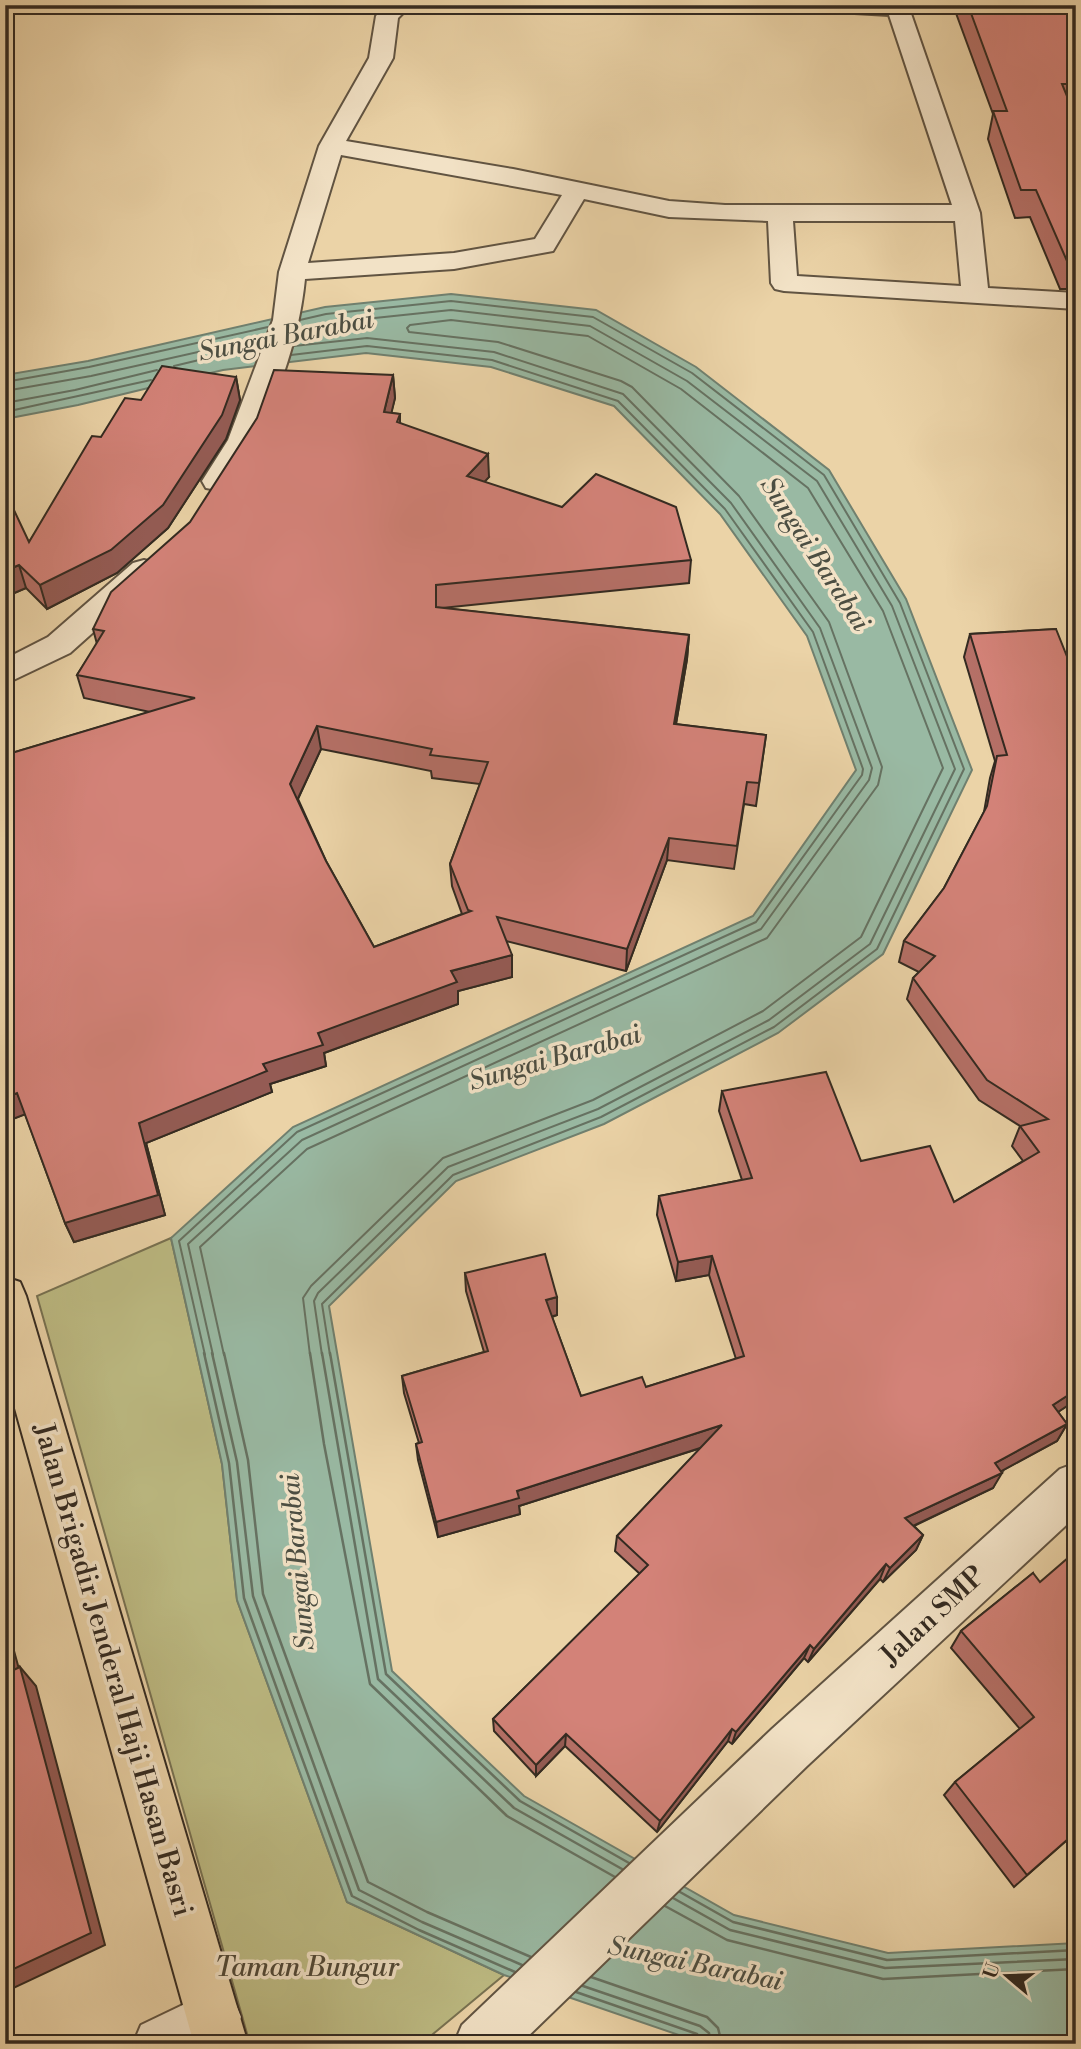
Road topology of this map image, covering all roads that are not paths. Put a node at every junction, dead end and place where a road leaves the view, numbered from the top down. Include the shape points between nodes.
1 (400, 5) edge
2 (837, 5) edge
3 (897, 7) edge
4 (331, 146) junction
5 (577, 190) junction
6 (780, 213) junction
7 (967, 213) junction
8 (292, 272) junction
9 (984, 297) junction
10 (1076, 302) edge
11 (202, 504) edge
12 (161, 555) edge
13 (5, 673) edge
14 (5, 1296) edge
15 (1076, 1485) edge
16 (218, 2030) edge
17 (160, 2044) edge
18 (481, 2044) edge

1 - 4 street via 387,16 381,58
2 - 3 street
3 - 7 street
4 - 5 street
4 - 8 street
5 - 6 street via 669,209
5 - 8 street via 544,245 454,261
6 - 7 street
6 - 9 street via 784,283
7 - 9 street
8 - 11 street via 287,320 243,440
9 - 10 street
12 - 13 street via 59,645
14 - 16 main road, Jalan Brigadir Jenderal Haji Hasan Basri
15 - 18 street, Jalan SMP via 790,1747
16 - 17 street

